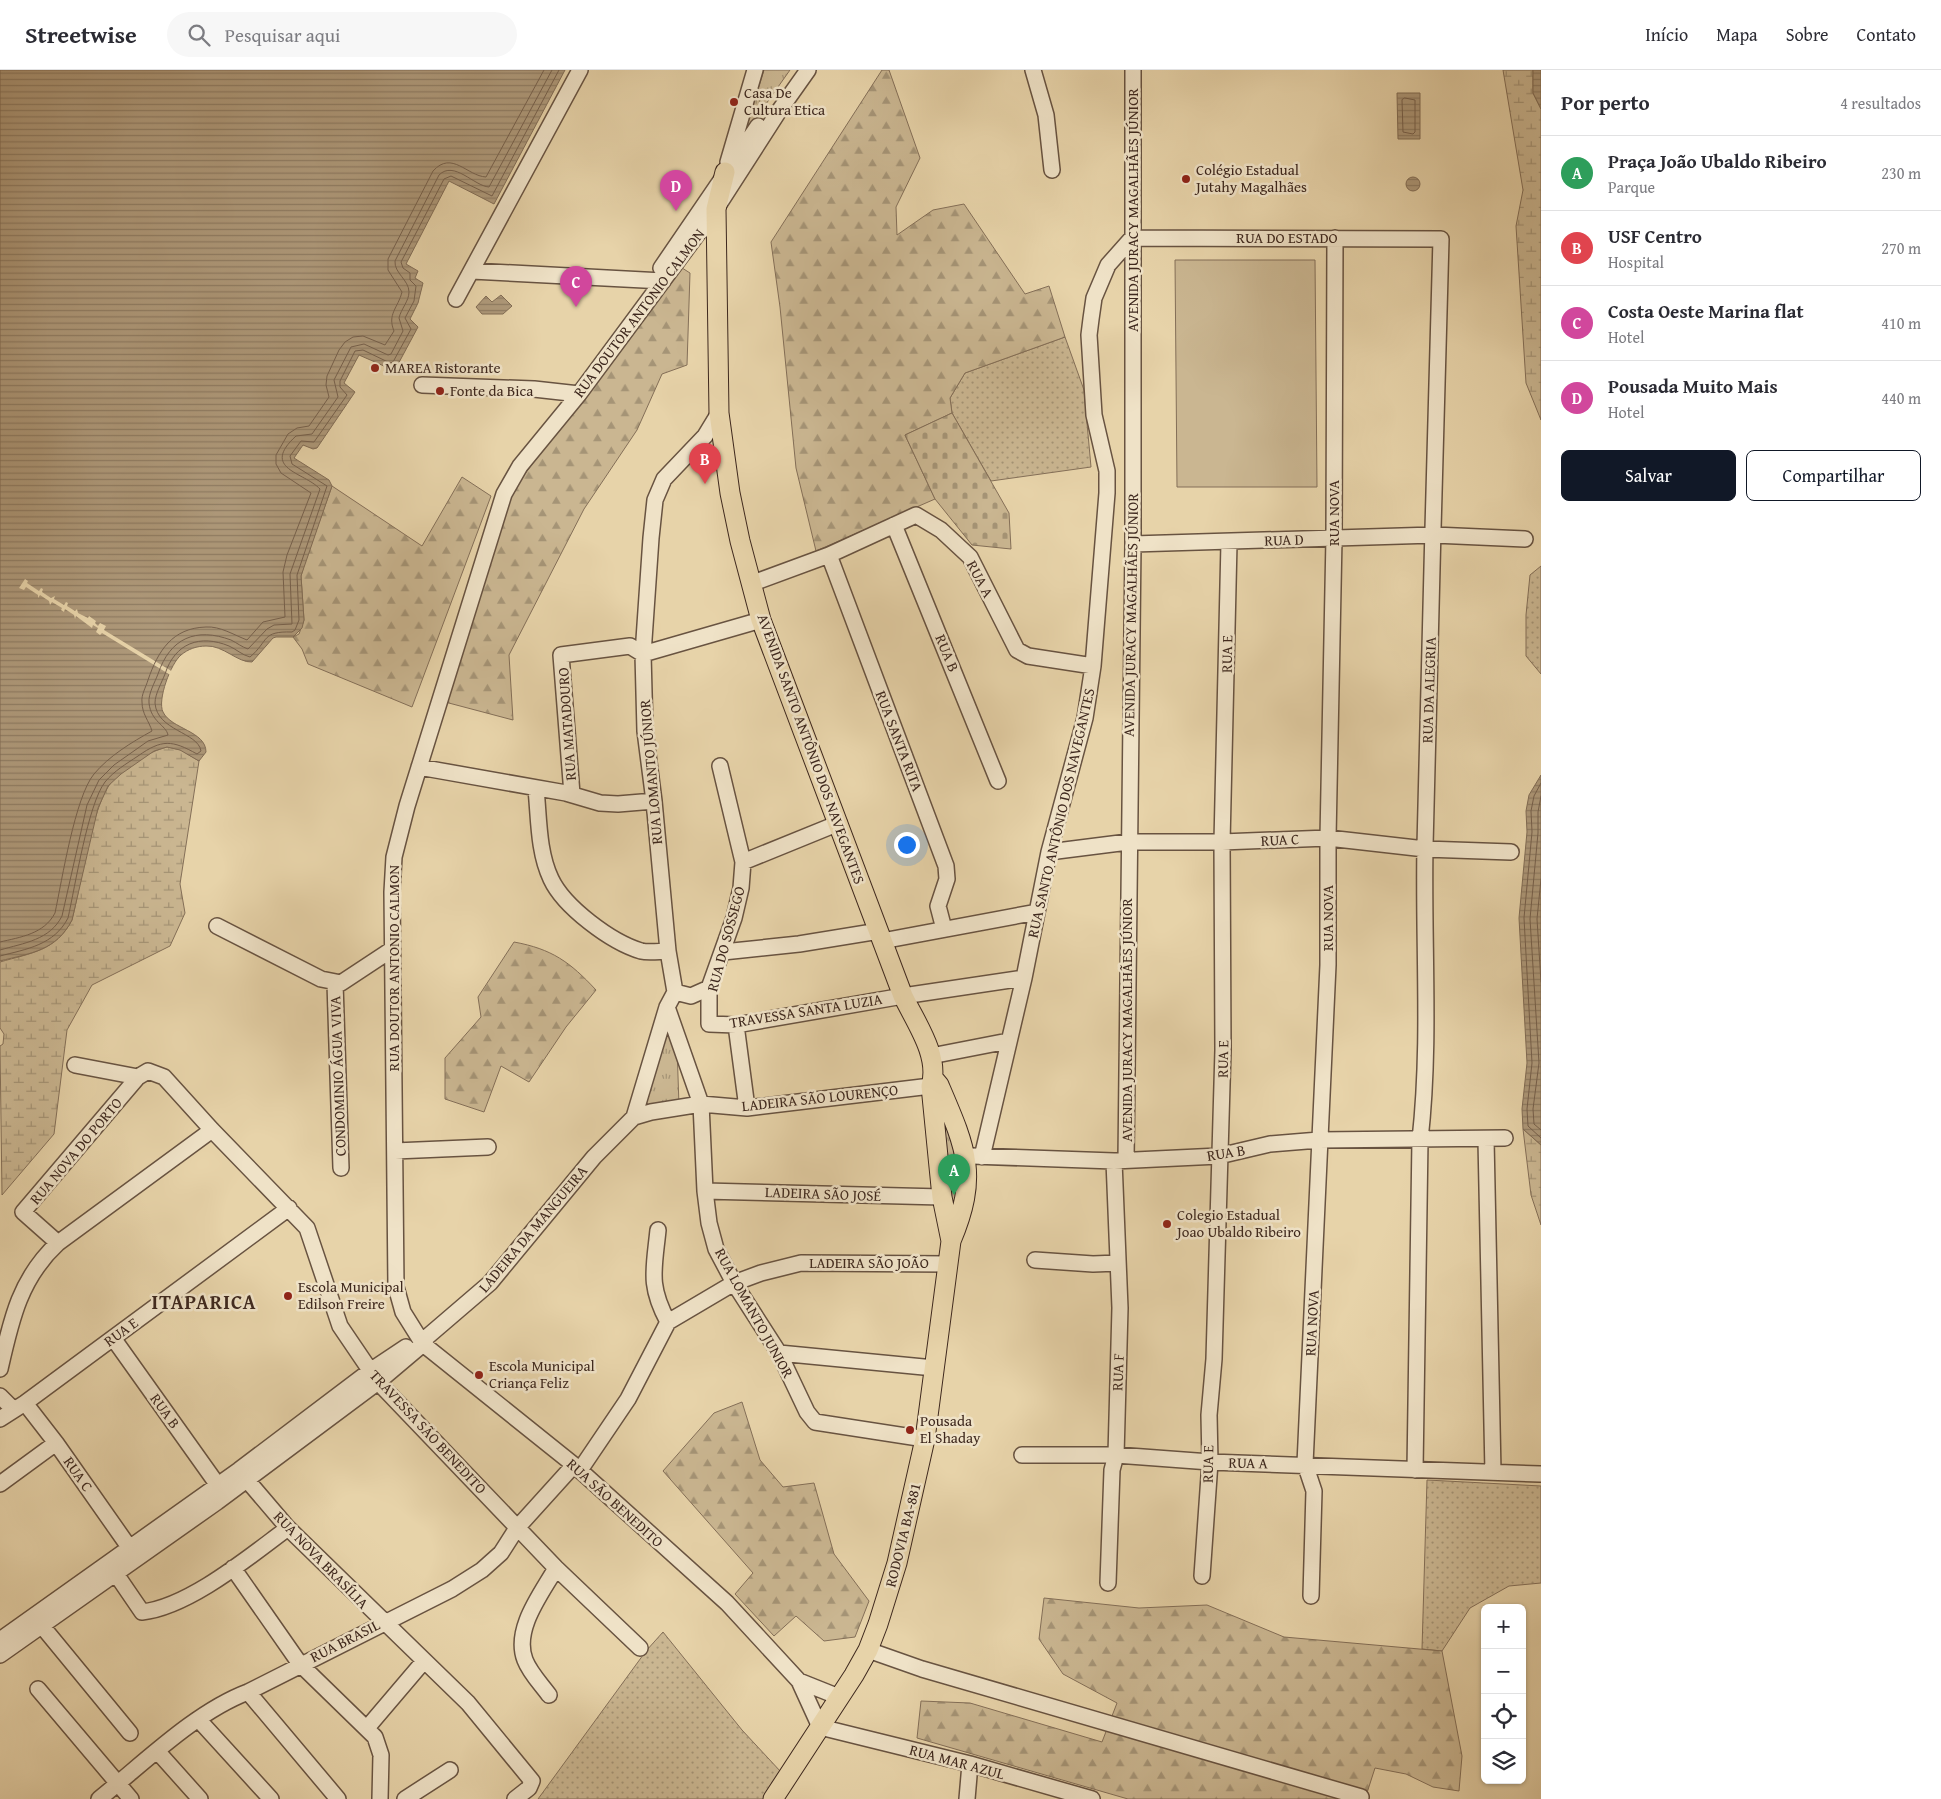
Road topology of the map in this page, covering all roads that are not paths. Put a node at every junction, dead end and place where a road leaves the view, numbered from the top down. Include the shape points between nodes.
1 (580, 70) edge
2 (754, 70) edge
3 (798, 70) edge
4 (808, 70) edge
5 (1033, 70) edge
6 (1133, 70) edge
7 (776, 108) junction
8 (1052, 170) dead end
9 (725, 172) junction
10 (716, 209) junction
11 (1132, 238) junction
12 (1335, 238) junction
13 (1441, 239) joint
14 (472, 271) junction
15 (658, 280) junction
16 (456, 299) dead end
17 (422, 386) dead end
18 (574, 394) junction
19 (719, 413) junction
20 (894, 526) junction
21 (1434, 535) junction
22 (1334, 538) junction
23 (1525, 539) dead end
24 (1229, 542) junction
25 (1132, 544) junction
26 (829, 555) junction
27 (753, 583) junction
28 (761, 620) junction
29 (643, 654) junction
30 (1093, 666) junction
31 (720, 766) dead end
32 (419, 767) junction
33 (998, 781) dead end
34 (536, 789) junction
35 (572, 794) junction
36 (654, 801) junction
37 (839, 822) junction
38 (1328, 838) junction
39 (1128, 842) junction
40 (1222, 842) junction
41 (1425, 848) junction
42 (1049, 852) junction
43 (1511, 852) dead end
44 (743, 862) junction
45 (1037, 912) junction
46 (217, 926) dead end
47 (944, 928) junction
48 (880, 936) junction
49 (391, 950) junction
50 (668, 951) junction
51 (723, 952) junction
52 (1024, 978) junction
53 (335, 983) junction
54 (710, 988) junction
55 (675, 992) junction
56 (903, 996) junction
57 (667, 1006) junction
58 (709, 1024) joint
59 (736, 1025) junction
60 (1008, 1041) junction
61 (931, 1056) junction
62 (75, 1065) dead end
63 (138, 1077) junction
64 (934, 1083) junction
65 (701, 1104) junction
66 (747, 1108) junction
67 (634, 1117) junction
68 (212, 1130) junction
69 (1505, 1138) dead end
70 (1319, 1140) junction
71 (1420, 1140) junction
72 (1486, 1140) junction
73 (488, 1147) dead end
74 (395, 1150) junction
75 (974, 1156) junction
76 (1219, 1156) junction
77 (1120, 1161) junction
78 (341, 1168) dead end
79 (705, 1191) junction
80 (942, 1197) junction
81 (289, 1208) junction
82 (658, 1230) dead end
83 (951, 1241) junction
84 (58, 1243) junction
85 (1034, 1260) dead end
86 (1118, 1263) junction
87 (948, 1264) junction
88 (734, 1283) junction
89 (668, 1322) junction
90 (113, 1338) junction
91 (423, 1340) junction
92 (779, 1353) junction
93 (934, 1368) junction
94 (0, 1369) edge
95 (374, 1377) junction
96 (0, 1396) edge
97 (20, 1407) junction
98 (0, 1419) edge
99 (925, 1439) junction
100 (56, 1443) junction
101 (1022, 1455) dead end
102 (1116, 1455) junction
103 (1210, 1462) junction
104 (1305, 1464) junction
105 (577, 1468) junction
106 (1414, 1470) junction
107 (1493, 1472) junction
108 (1540, 1474) edge
109 (242, 1475) junction
110 (0, 1484) edge
111 (217, 1484) junction
112 (173, 1525) junction
113 (288, 1528) junction
114 (517, 1528) junction
115 (129, 1546) junction
116 (233, 1568) junction
117 (556, 1568) junction
118 (116, 1574) junction
119 (1202, 1576) dead end
120 (99, 1578) junction
121 (1108, 1583) dead end
122 (1311, 1596) dead end
123 (0, 1622) edge
124 (383, 1622) junction
125 (42, 1626) junction
126 (19, 1634) junction
127 (0, 1640) edge
128 (640, 1648) dead end
129 (868, 1650) junction
130 (0, 1655) edge
131 (424, 1661) junction
132 (300, 1664) junction
133 (799, 1681) junction
134 (38, 1689) dead end
135 (248, 1692) junction
136 (549, 1695) dead end
137 (839, 1697) junction
138 (198, 1719) junction
139 (820, 1727) junction
140 (367, 1728) junction
141 (130, 1733) dead end
142 (158, 1752) junction
143 (970, 1764) junction
144 (450, 1770) dead end
145 (118, 1784) junction
146 (1361, 1797) dead end
147 (99, 1799) edge
148 (131, 1799) edge
149 (200, 1799) edge
150 (271, 1799) edge
151 (338, 1799) edge
152 (380, 1799) edge
153 (405, 1799) edge
154 (515, 1799) edge
155 (772, 1799) edge
156 (967, 1799) edge
157 (1092, 1799) edge

1 - 14 street
2 - 9 street
3 - 7 street
4 - 7 street
5 - 8 street via 1046,115
6 - 11 street, AVENIDA JURACY MAGALHÃES JÚNIOR
7 - 9 street, RUA DOUTOR ANTONIO CALMON
7 - 10 street, RUA DOUTOR ANTONIO CALMON
9 - 10 main road, AVENIDA SANTO ANTÔNIO DOS NAVEGANTES
9 - 15 street, RUA DOUTOR ANTONIO CALMON
10 - 15 street, RUA DOUTOR ANTONIO CALMON
10 - 19 main road, AVENIDA SANTO ANTÔNIO DOS NAVEGANTES
11 - 12 street, RUA DO ESTADO
11 - 25 street, AVENIDA JURACY MAGALHÃES JÚNIOR
11 - 30 street, RUA SANTO ANTÔNIO DOS NAVEGANTES via 1108,265 1094,298 1089,335 1094,415 1107,478
12 - 13 street, RUA DO ESTADO
12 - 22 street, RUA NOVA
13 - 21 street, RUA DA ALEGRIA
14 - 15 street
14 - 16 street
15 - 18 street, RUA DOUTOR ANTONIO CALMON
17 - 18 street via 534,389
18 - 32 street, RUA DOUTOR ANTONIO CALMON via 507,486
19 - 27 main road, AVENIDA SANTO ANTÔNIO DOS NAVEGANTES via 732,503
19 - 29 street, RUA LOMANTO JÚNIOR via 705,436 664,479 656,500
20 - 26 street, RUA A
20 - 30 street, RUA A via 916,515 941,530 965,552 976,565 1012,645 1022,654
20 - 33 street, RUA B
21 - 22 street, RUA D
21 - 23 street, RUA D
21 - 41 street, RUA DA ALEGRIA
22 - 24 street, RUA D
22 - 38 street, RUA NOVA
24 - 25 street, RUA D
24 - 40 street, RUA E
25 - 39 street, AVENIDA JURACY MAGALHÃES JÚNIOR
26 - 27 street, RUA A
26 - 47 street, RUA SANTA RITA via 946,866 947,879 938,906
27 - 28 main road, AVENIDA SANTO ANTÔNIO DOS NAVEGANTES
28 - 29 street
28 - 37 main road, AVENIDA SANTO ANTÔNIO DOS NAVEGANTES
29 - 35 street, RUA MATADOURO via 630,646 561,655
29 - 36 street, RUA LOMANTO JÚNIOR via 644,731
30 - 42 street, RUA SANTO ANTÔNIO DOS NAVEGANTES via 1085,718
31 - 44 street, RUA DO SOSSEGO
32 - 34 street
32 - 49 street, RUA DOUTOR ANTONIO CALMON via 394,857
34 - 35 street
34 - 50 street via 541,846 550,878 561,896 618,942 643,952
35 - 36 street via 600,803
36 - 50 street, RUA LOMANTO JÚNIOR
37 - 44 street
37 - 48 main road, AVENIDA SANTO ANTÔNIO DOS NAVEGANTES
38 - 40 street, RUA C
38 - 41 street, RUA C
38 - 70 street, RUA NOVA via 1328,965
39 - 40 street, RUA C
39 - 42 street, RUA C
39 - 77 street, AVENIDA JURACY MAGALHÃES JÚNIOR
40 - 76 street, RUA E via 1223,1050
41 - 43 street, RUA C
41 - 71 street, RUA DA ALEGRIA via 1427,1026
42 - 45 street, RUA SANTO ANTÔNIO DOS NAVEGANTES
44 - 51 street, RUA DO SOSSEGO via 741,888
45 - 47 street
45 - 52 street, RUA SANTO ANTÔNIO DOS NAVEGANTES
46 - 53 street via 321,980
47 - 48 street
48 - 51 street
48 - 56 main road, AVENIDA SANTO ANTÔNIO DOS NAVEGANTES
49 - 53 street via 352,977
49 - 74 street, RUA DOUTOR ANTONIO CALMON
50 - 55 street, RUA LOMANTO JÚNIOR
51 - 54 street, RUA DO SOSSEGO
52 - 56 street, TRAVESSA SANTA LUZIA
52 - 60 street, RUA SANTO ANTÔNIO DOS NAVEGANTES
53 - 78 street, CONDOMINIO ÁGUA VIVA
54 - 55 street via 691,996
54 - 58 street, RUA DO SOSSEGO
55 - 57 street
56 - 59 street, TRAVESSA SANTA LUZIA
56 - 61 main road, AVENIDA SANTO ANTÔNIO DOS NAVEGANTES
57 - 65 street, RUA LOMANTO JUNIOR
57 - 67 street
58 - 59 street, TRAVESSA SANTA LUZIA
59 - 66 street
60 - 61 street
60 - 75 street, RUA SANTO ANTÔNIO DOS NAVEGANTES
61 - 64 main road, AVENIDA SANTO ANTÔNIO DOS NAVEGANTES
62 - 63 street, TRAVESSA SÃO BENEDITO
63 - 68 street, TRAVESSA SÃO BENEDITO via 148,1070 164,1077
63 - 84 street, RUA NOVA DO PORTO via 24,1212
64 - 66 street, LADEIRA SÃO LOURENÇO
64 - 75 main road, AVENIDA SANTO ANTÔNIO DOS NAVEGANTES
64 - 80 main road, AVENIDA SANTO ANTÔNIO DOS NAVEGANTES
65 - 66 street, LADEIRA SÃO LOURENÇO
65 - 67 street, LADEIRA SÃO LOURENÇO
65 - 79 street, RUA LOMANTO JUNIOR
67 - 91 street, LADEIRA DA MANGUEIRA via 594,1157 490,1283
68 - 81 street, TRAVESSA SÃO BENEDITO
68 - 84 street
69 - 72 street, RUA B
70 - 71 street, RUA B
70 - 76 street, RUA B via 1270,1144
70 - 104 street, RUA NOVA
71 - 72 street, RUA B
71 - 106 street
72 - 107 street
73 - 74 street
74 - 91 street, RUA DOUTOR ANTONIO CALMON via 396,1286 403,1312
75 - 77 street, RUA B
75 - 83 main road, AVENIDA SANTO ANTÔNIO DOS NAVEGANTES via 960,1219
76 - 77 street, RUA B
76 - 103 street, RUA E
77 - 86 street, RUA F
79 - 80 street, LADEIRA SÃO JOSÉ
79 - 88 street, RUA LOMANTO JUNIOR via 716,1248
80 - 83 main road, AVENIDA SANTO ANTÔNIO DOS NAVEGANTES
81 - 90 street, RUA E
81 - 95 street, TRAVESSA SÃO BENEDITO via 307,1228 340,1326
82 - 89 street via 653,1281 659,1305
83 - 87 main road, RODOVIA BA-881
84 - 94 street via 40,1260 24,1288
85 - 86 street
86 - 102 street, RUA F
87 - 88 street, LADEIRA SÃO JOÃO via 800,1263
87 - 93 main road, RODOVIA BA-881
88 - 89 street, LADEIRA SÃO JOÃO
88 - 92 street, RUA LOMANTO JUNIOR
89 - 105 street, RUA BRASIL via 628,1399
90 - 97 street, RUA E
90 - 111 street, RUA B
91 - 95 street, LADEIRA DA MANGUEIRA
91 - 105 street, RUA SÃO BENEDITO
92 - 93 street
92 - 99 street, RUA LOMANTO JUNIOR via 807,1412 816,1422
93 - 99 main road, RODOVIA BA-881
95 - 109 street, LADEIRA DA MANGUEIRA
95 - 114 street, TRAVESSA SÃO BENEDITO
96 - 97 street, RUA C
97 - 98 street, RUA E
97 - 100 street, RUA C
99 - 129 main road, RODOVIA BA-881 via 896,1563
100 - 110 street
100 - 115 street, RUA C
101 - 102 street, RUA A
102 - 103 street, RUA A
102 - 121 street, RUA F via 1112,1470
103 - 104 street, RUA A
103 - 119 street, RUA E
104 - 106 street, RUA A
104 - 122 street, RUA NOVA via 1314,1491
105 - 114 street, RUA BRASIL
105 - 133 street, RUA SÃO BENEDITO via 726,1603
106 - 107 street, RUA A
107 - 108 street, RUA A
109 - 111 street
109 - 112 street
109 - 113 street, RUA NOVA BRASÍLIA
111 - 112 street
112 - 115 street
112 - 118 street
113 - 116 street
113 - 124 street, RUA NOVA BRASÍLIA
114 - 117 street, TRAVESSA SÃO BENEDITO
114 - 124 street, RUA BRASIL via 501,1553 482,1570
115 - 120 street
116 - 118 street via 169,1606 142,1612
116 - 132 street
117 - 128 street, TRAVESSA SÃO BENEDITO
117 - 136 street via 523,1636 526,1662
118 - 120 street
120 - 125 street
120 - 126 street
123 - 126 street
124 - 131 street, RUA NOVA BRASÍLIA
124 - 132 street, RUA BRASIL
125 - 126 street
125 - 141 street
126 - 127 street
126 - 130 street
129 - 137 main road, RODOVIA BA-881
129 - 146 street via 922,1669
131 - 140 street
131 - 154 street, RUA NOVA BRASÍLIA via 468,1703 532,1781 530,1788
132 - 135 street, RUA BRASIL
132 - 140 street
133 - 137 street, RUA SÃO BENEDITO
133 - 139 street, RUA SÃO BENEDITO
134 - 145 street
135 - 138 street, RUA BRASIL
135 - 151 street
137 - 139 main road, RODOVIA BA-881
138 - 142 street, RUA BRASIL
138 - 150 street
139 - 143 street, RUA MAR AZUL
139 - 155 main road, RODOVIA BA-881
140 - 152 street via 375,1737 381,1755
142 - 145 street, RUA BRASIL
142 - 149 street
143 - 156 street
143 - 157 street, RUA MAR AZUL
144 - 153 street
145 - 147 street, RUA BRASIL
145 - 148 street

